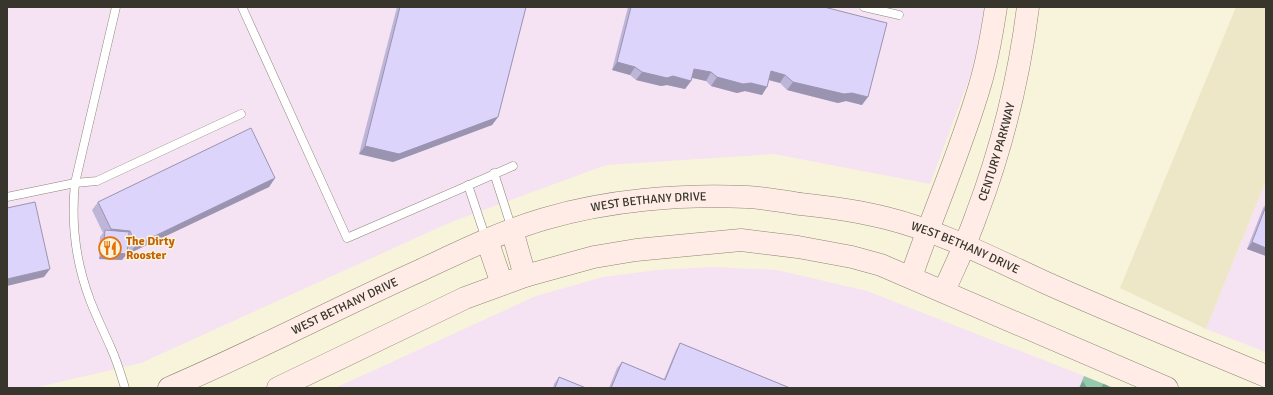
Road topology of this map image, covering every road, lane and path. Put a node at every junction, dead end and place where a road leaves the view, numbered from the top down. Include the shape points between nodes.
1 (116, 7) edge
2 (242, 7) edge
3 (864, 7) edge
4 (996, 7) edge
5 (1028, 7) edge
6 (898, 15) dead end
7 (241, 114) dead end
8 (513, 166) dead end
9 (494, 173) junction
10 (75, 183) junction
11 (468, 185) junction
12 (7, 197) edge
13 (512, 230) junction
14 (927, 231) junction
15 (487, 240) junction
16 (964, 245) junction
17 (525, 276) junction
18 (911, 278) junction
19 (502, 284) junction
20 (944, 292) junction
21 (1266, 376) edge
22 (125, 388) edge
23 (169, 388) edge
24 (278, 388) edge
25 (1167, 388) edge

1 - 10 lane
2 - 11 lane via 348,238
3 - 6 lane
4 - 14 main road via 980,85 955,162
5 - 16 main road, CENTURY PARKWAY via 1025,39 1009,113 990,177
7 - 10 lane via 97,181
8 - 9 lane
9 - 11 lane
9 - 13 lane
10 - 12 lane
10 - 22 lane via 73,205 80,268 89,300 112,349
11 - 15 lane
13 - 14 main road, WEST BETHANY DRIVE via 546,218 594,207 632,201 704,196 750,198 847,209 888,218
13 - 15 main road, WEST BETHANY DRIVE
13 - 17 main road
14 - 16 main road, WEST BETHANY DRIVE
14 - 18 main road
15 - 19 main road
15 - 23 main road, WEST BETHANY DRIVE
16 - 20 main road, CENTURY PARKWAY
16 - 21 main road, WEST BETHANY DRIVE via 1044,282
17 - 18 main road via 622,252 740,240 852,256
17 - 19 main road
18 - 20 main road
19 - 24 main road via 465,298
20 - 25 main road

